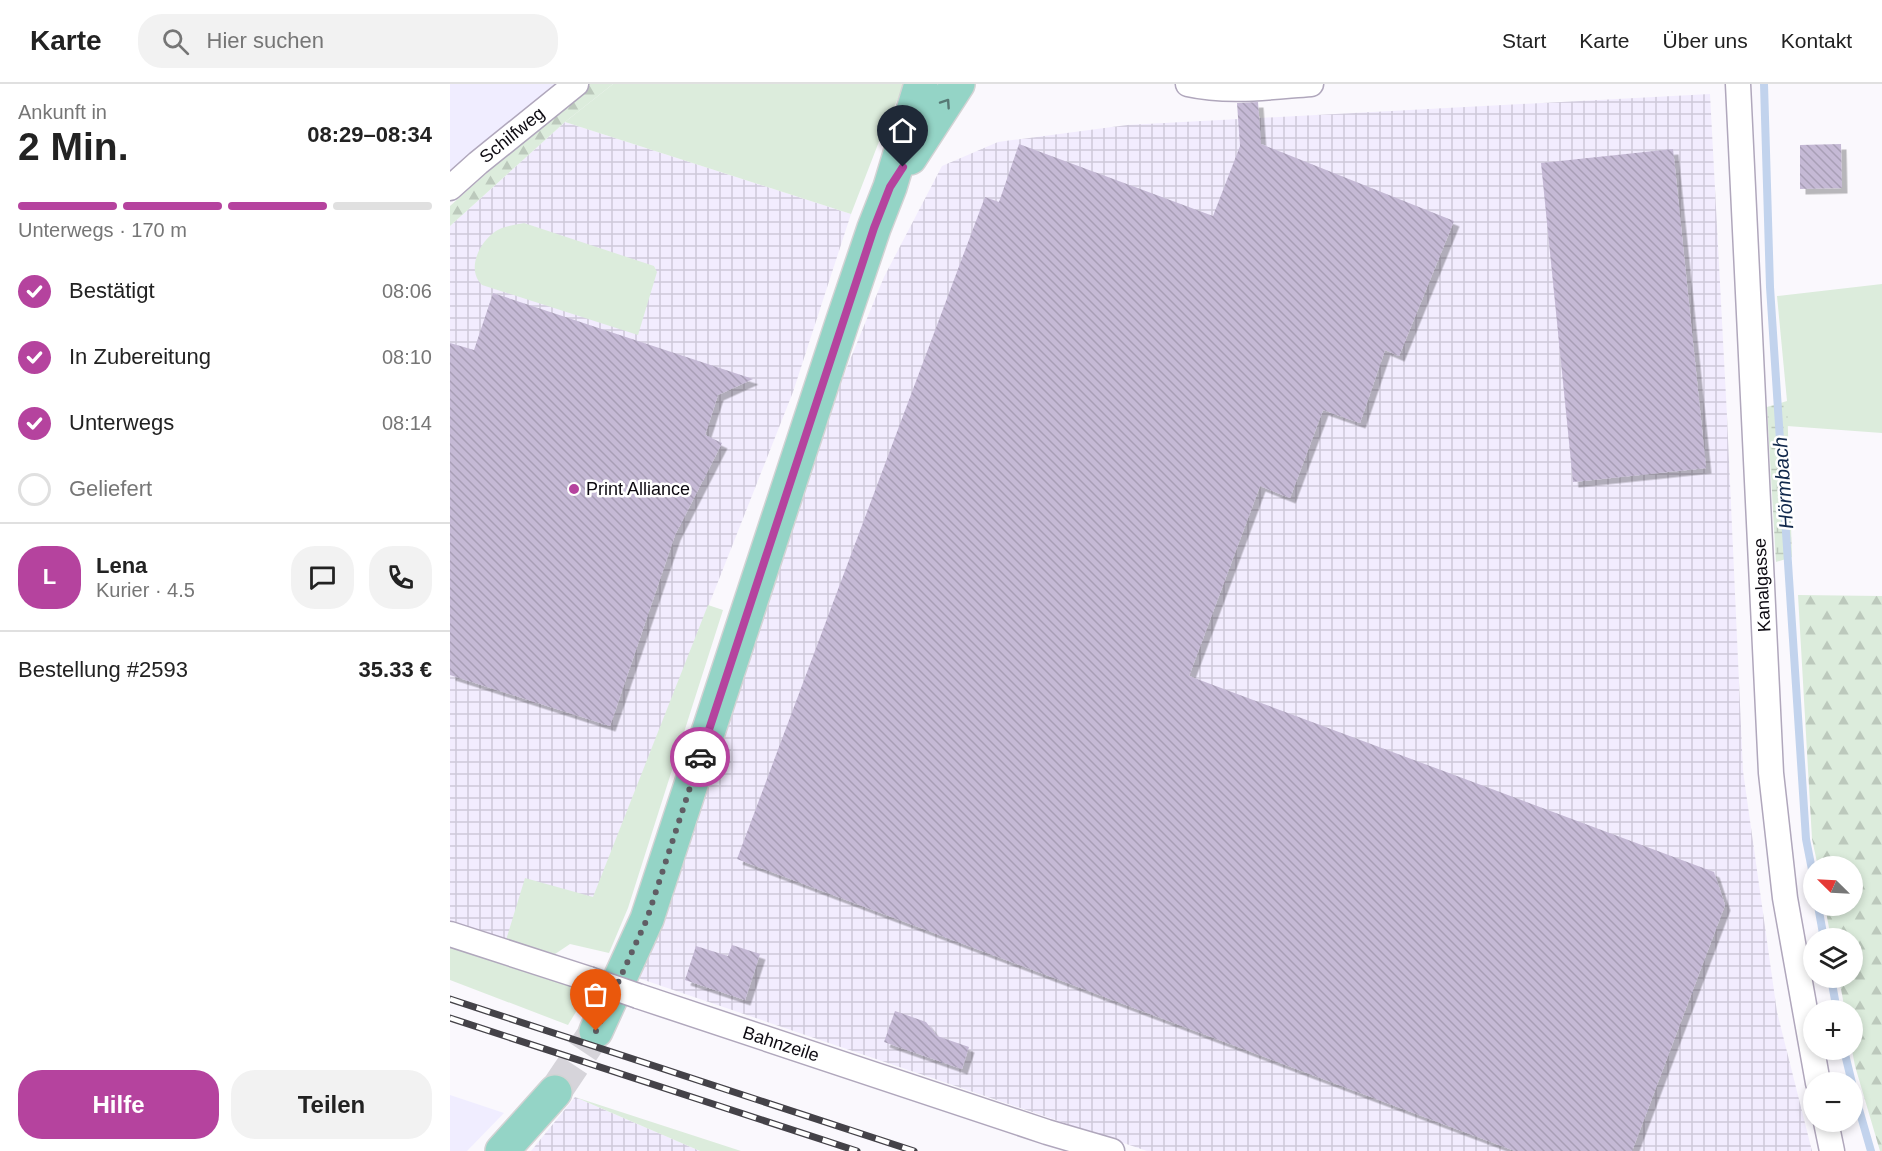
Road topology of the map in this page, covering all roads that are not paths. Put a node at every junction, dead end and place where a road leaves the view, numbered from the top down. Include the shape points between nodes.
1 (576, 84) edge
2 (921, 84) edge
3 (958, 84) edge
4 (1188, 84) edge
5 (1311, 84) edge
6 (1738, 84) edge
7 (890, 187) junction
8 (450, 188) edge
9 (450, 934) edge
10 (596, 1031) tunnel mouth
11 (1816, 1072) edge
12 (555, 1092) tunnel mouth
13 (1828, 1132) edge
14 (502, 1151) edge
15 (1112, 1151) edge
16 (1832, 1151) edge

1 - 8 street, Schilfweg
2 - 7 main road
7 -> 3 main road
4 - 5 street via 1233,89
6 - 11 street, Kanalgasse via 1771,773 1785,898
7 - 10 main road via 647,919
9 - 15 street, Bahnzeile, bridge
12 - 14 main road
13 - 16 street

